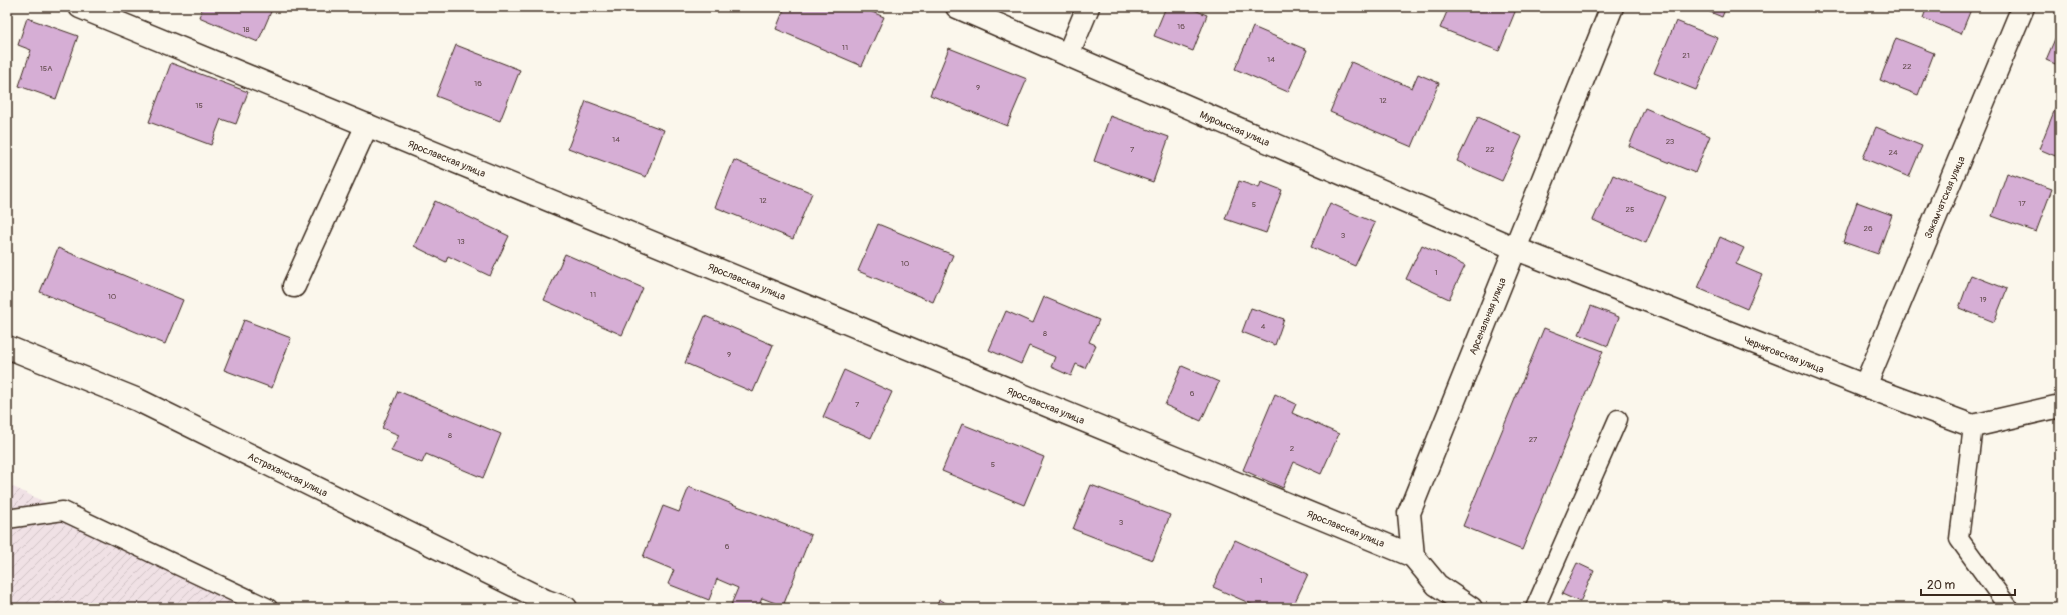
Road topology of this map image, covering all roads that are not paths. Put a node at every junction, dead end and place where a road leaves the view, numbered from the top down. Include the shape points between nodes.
1 (80, 7) edge
2 (957, 7) edge
3 (1088, 7) edge
4 (1612, 7) edge
5 (2023, 7) edge
6 (1068, 55) junction
7 (368, 125) junction
8 (1514, 248) junction
9 (294, 286) dead end
10 (7, 347) edge
11 (1865, 386) junction
12 (2060, 406) edge
13 (1618, 419) dead end
14 (1973, 426) junction
15 (7, 519) edge
16 (1413, 556) junction
17 (268, 608) edge
18 (566, 608) edge
19 (1471, 608) edge
20 (1535, 608) edge
21 (2009, 608) edge

1 - 7 street, Ярославская улица
2 - 6 street, Муромская улица
3 - 6 street
4 - 8 street, Арсенальная улица
5 - 11 street, Закамчатская улица
6 - 8 street, Муромская улица
7 - 9 street
7 - 16 street, Ярославская улица
8 - 11 street, Черниговская улица
8 - 16 street, Арсенальная улица via 1409,513
10 - 18 street, Астраханская улица via 138,400 546,601
11 - 14 street, Черниговская улица
12 - 14 street
13 - 20 lane
14 - 21 lane via 1959,539
15 - 17 lane via 63,511
16 - 19 street via 1437,584

